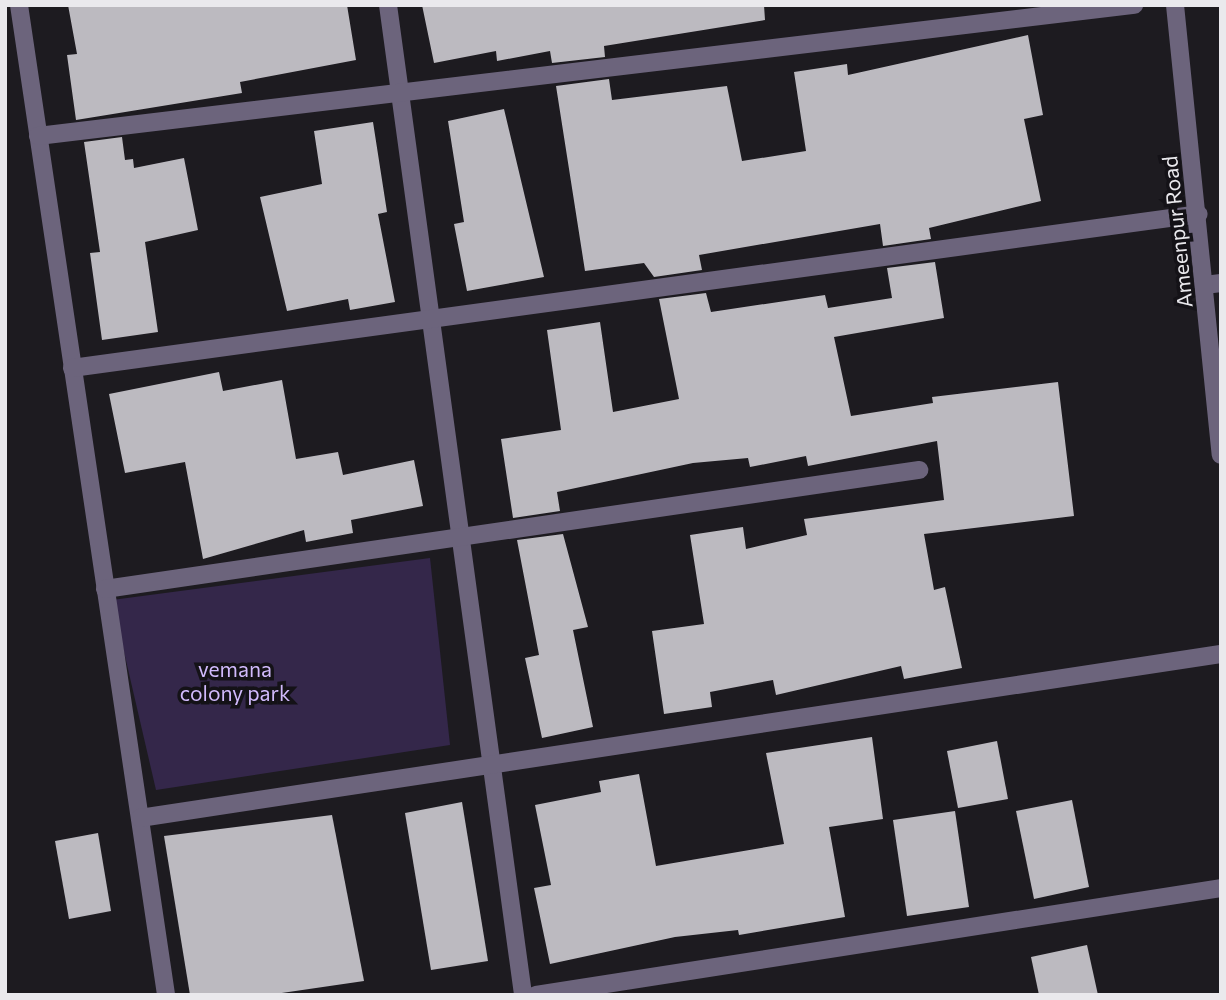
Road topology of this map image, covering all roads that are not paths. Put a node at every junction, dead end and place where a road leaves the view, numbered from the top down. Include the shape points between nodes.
1 (19, 5) edge
2 (388, 5) edge
3 (1134, 5) edge
4 (1175, 5) edge
5 (401, 93) junction
6 (38, 136) junction
7 (1199, 214) junction
8 (1213, 284) edge
9 (431, 319) junction
10 (72, 368) junction
11 (1221, 455) edge
12 (919, 470) dead end
13 (461, 537) junction
14 (105, 589) junction
15 (1221, 654) edge
16 (492, 767) junction
17 (140, 818) junction
18 (1221, 888) edge
19 (166, 995) edge
20 (523, 995) edge
21 (536, 995) edge

1 - 6 street
2 - 5 street
3 - 5 street
4 - 7 street, Ameenpur Road
5 - 6 street
5 - 9 street
6 - 10 street
7 - 8 street, Ameenpur Road
7 - 9 street
8 - 11 street, Ameenpur Road
9 - 10 street
9 - 13 street
10 - 14 street
12 - 13 street
13 - 14 street
13 - 16 street
14 - 17 street
15 - 16 street
16 - 17 street
16 - 20 street
17 - 19 street
18 - 21 street

